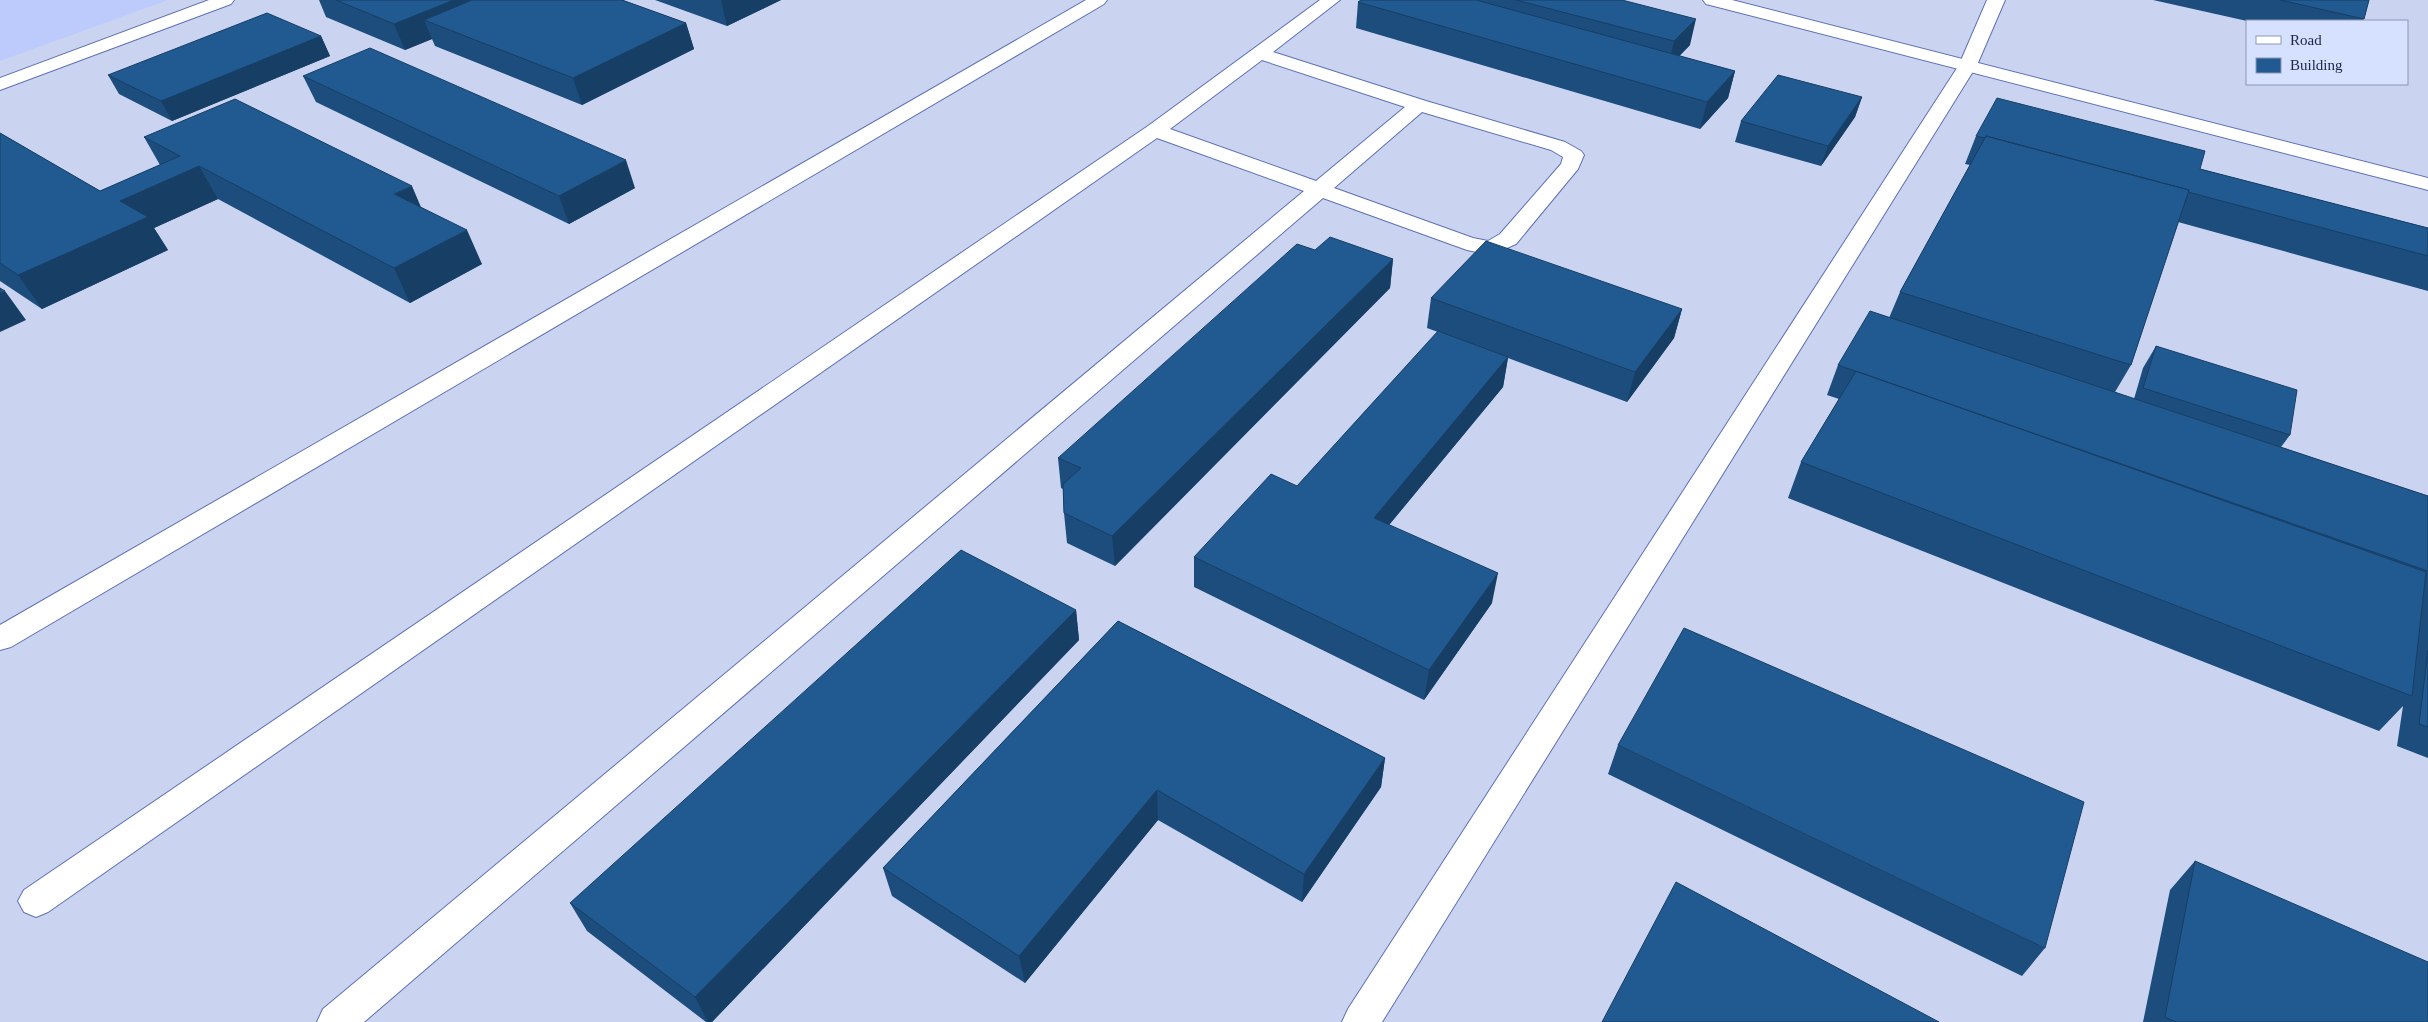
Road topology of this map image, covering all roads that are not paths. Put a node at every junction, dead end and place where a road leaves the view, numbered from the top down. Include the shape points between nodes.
1 (225, 0) edge
2 (1098, 0) edge
3 (1331, 0) edge
4 (1712, 0) edge
5 (1996, 0) edge
6 (1259, 54) junction
7 (1968, 65) junction
8 (0, 84) edge
9 (1419, 105) junction
10 (1155, 130) junction
11 (2428, 184) edge
12 (1321, 188) junction
13 (0, 639) edge
14 (36, 901) dead end
15 (336, 1022) edge
16 (1361, 1022) edge

1 - 8 street
2 - 13 street
3 - 6 street
4 - 7 street
5 - 7 street
6 - 9 street
6 - 10 street
7 - 11 street
7 - 16 street
9 - 12 street
9 - 12 street via 1558,146 1574,155 1571,165 1508,239 1491,248 1468,243
10 - 12 street
10 - 14 street
12 - 15 street

